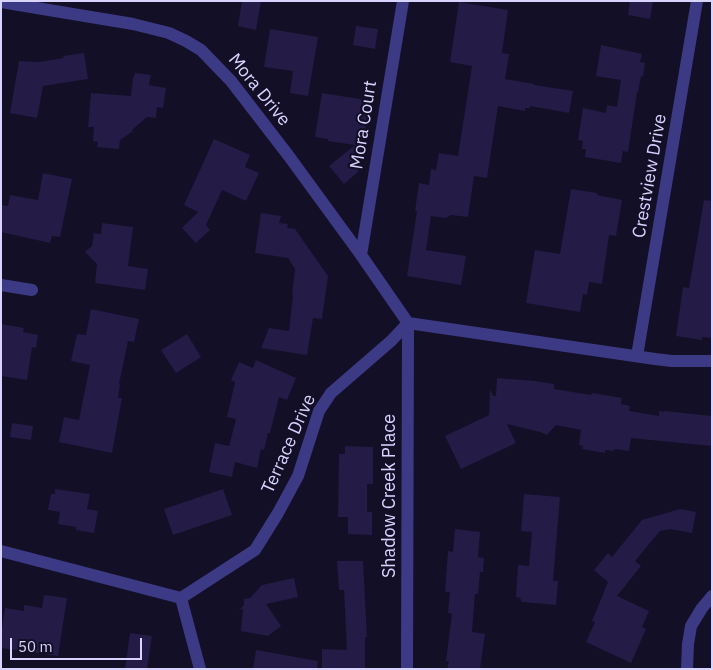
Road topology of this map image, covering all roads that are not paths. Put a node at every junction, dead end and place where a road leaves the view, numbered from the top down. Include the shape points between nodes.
1 (403, 1) edge
2 (697, 1) edge
3 (1, 2) edge
4 (361, 255) junction
5 (1, 285) edge
6 (32, 290) dead end
7 (408, 323) junction
8 (637, 356) junction
9 (712, 361) edge
10 (1, 551) edge
11 (712, 596) edge
12 (181, 598) junction
13 (200, 669) edge
14 (407, 669) edge
15 (687, 669) edge

1 - 4 street, Mora Court
2 - 8 street, Crestview Drive
3 - 4 street, Mora Drive via 134,24 169,33 201,50 231,81 276,138
4 - 7 street, Mora Drive
5 - 6 street
7 - 8 street
7 - 12 street, Terrace Drive via 392,341 331,393 319,411 298,476 255,550
7 - 14 street, Shadow Creek Place
8 - 9 street via 672,361
10 - 12 street
11 - 15 street via 691,626
12 - 13 street

